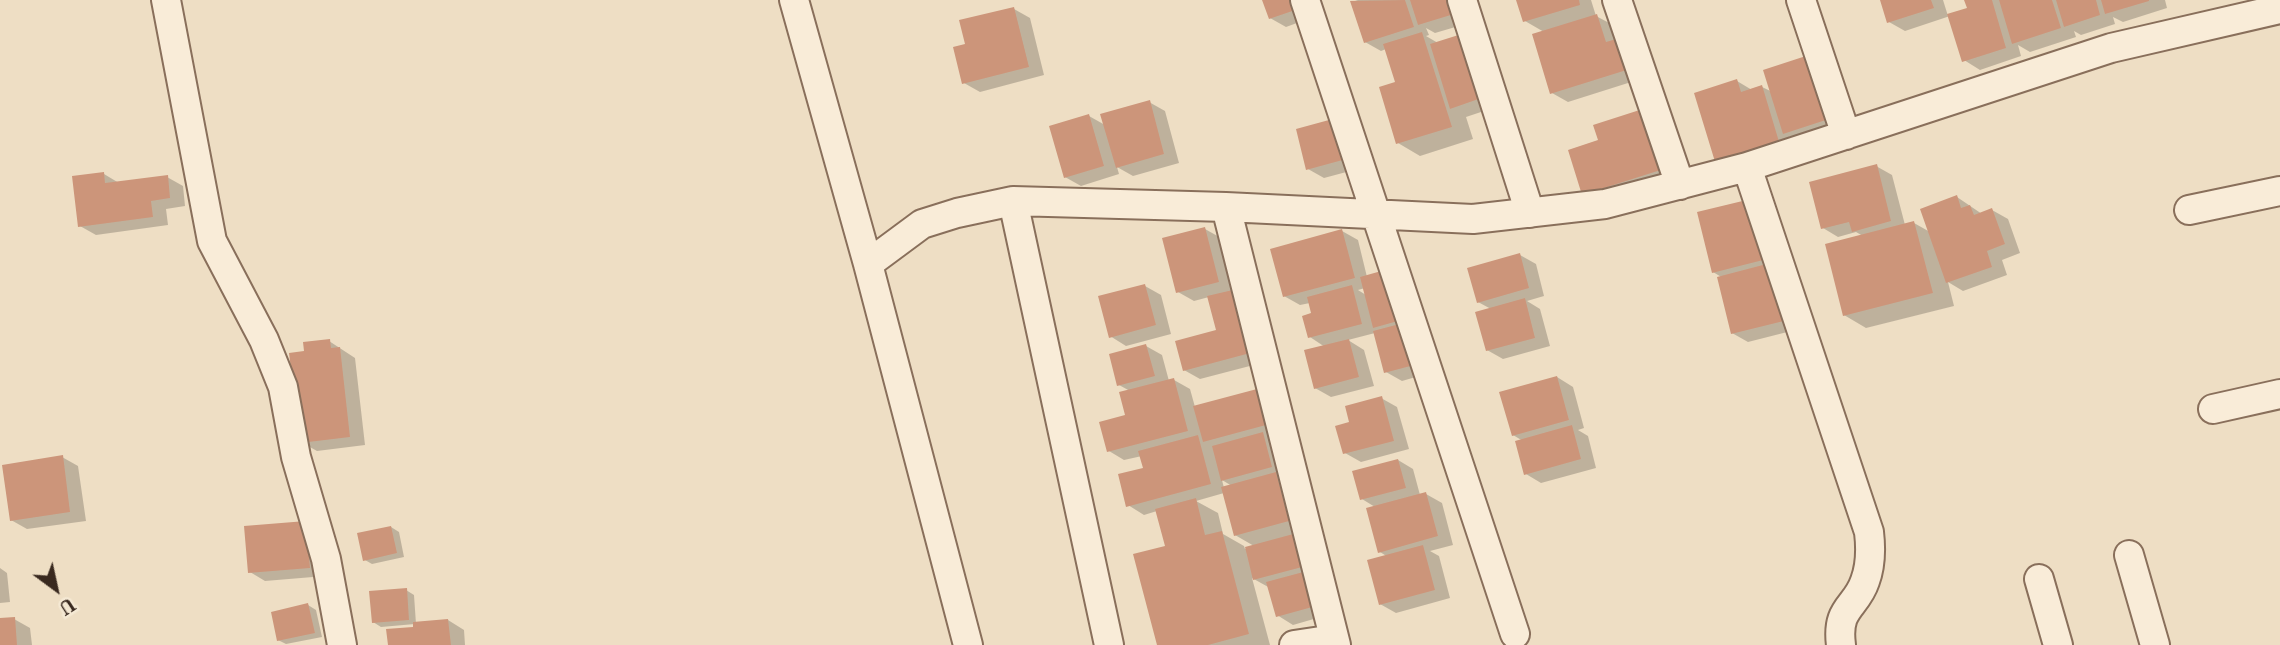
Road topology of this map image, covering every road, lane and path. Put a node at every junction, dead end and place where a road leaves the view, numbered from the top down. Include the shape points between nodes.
1 (166, 0) edge
2 (794, 0) edge
3 (1305, 0) edge
4 (1462, 0) edge
5 (1617, 0) edge
6 (1801, 0) edge
7 (2280, 9) edge
8 (1846, 135) junction
9 (1747, 167) junction
10 (1680, 185) junction
11 (2280, 191) edge
12 (1013, 201) junction
13 (1226, 207) junction
14 (2189, 210) dead end
15 (1530, 213) junction
16 (1377, 216) junction
17 (868, 264) junction
18 (2280, 394) edge
19 (2213, 409) dead end
20 (2129, 555) dead end
21 (2039, 579) dead end
22 (1515, 634) dead end
23 (1335, 642) edge
24 (342, 645) edge
25 (968, 645) edge
26 (1109, 645) edge
27 (1294, 645) edge
28 (1841, 645) edge
29 (2058, 645) edge
30 (2155, 645) edge

1 - 24 street via 212,241 283,387 296,457 326,559
2 - 17 street
3 - 16 street
4 - 15 street
5 - 10 street
6 - 8 street
7 - 8 street via 2111,48
8 - 9 street
9 - 10 street
9 - 28 street via 1870,532 1865,583 1846,609 1839,629
10 - 15 street via 1605,204
11 - 14 street
12 - 13 street
12 - 17 street via 922,225
12 - 26 street
13 - 16 street
13 - 23 street
15 - 16 street via 1473,219
16 - 22 street
17 - 25 street
18 - 19 street
20 - 30 street
21 - 29 street
23 - 27 street

